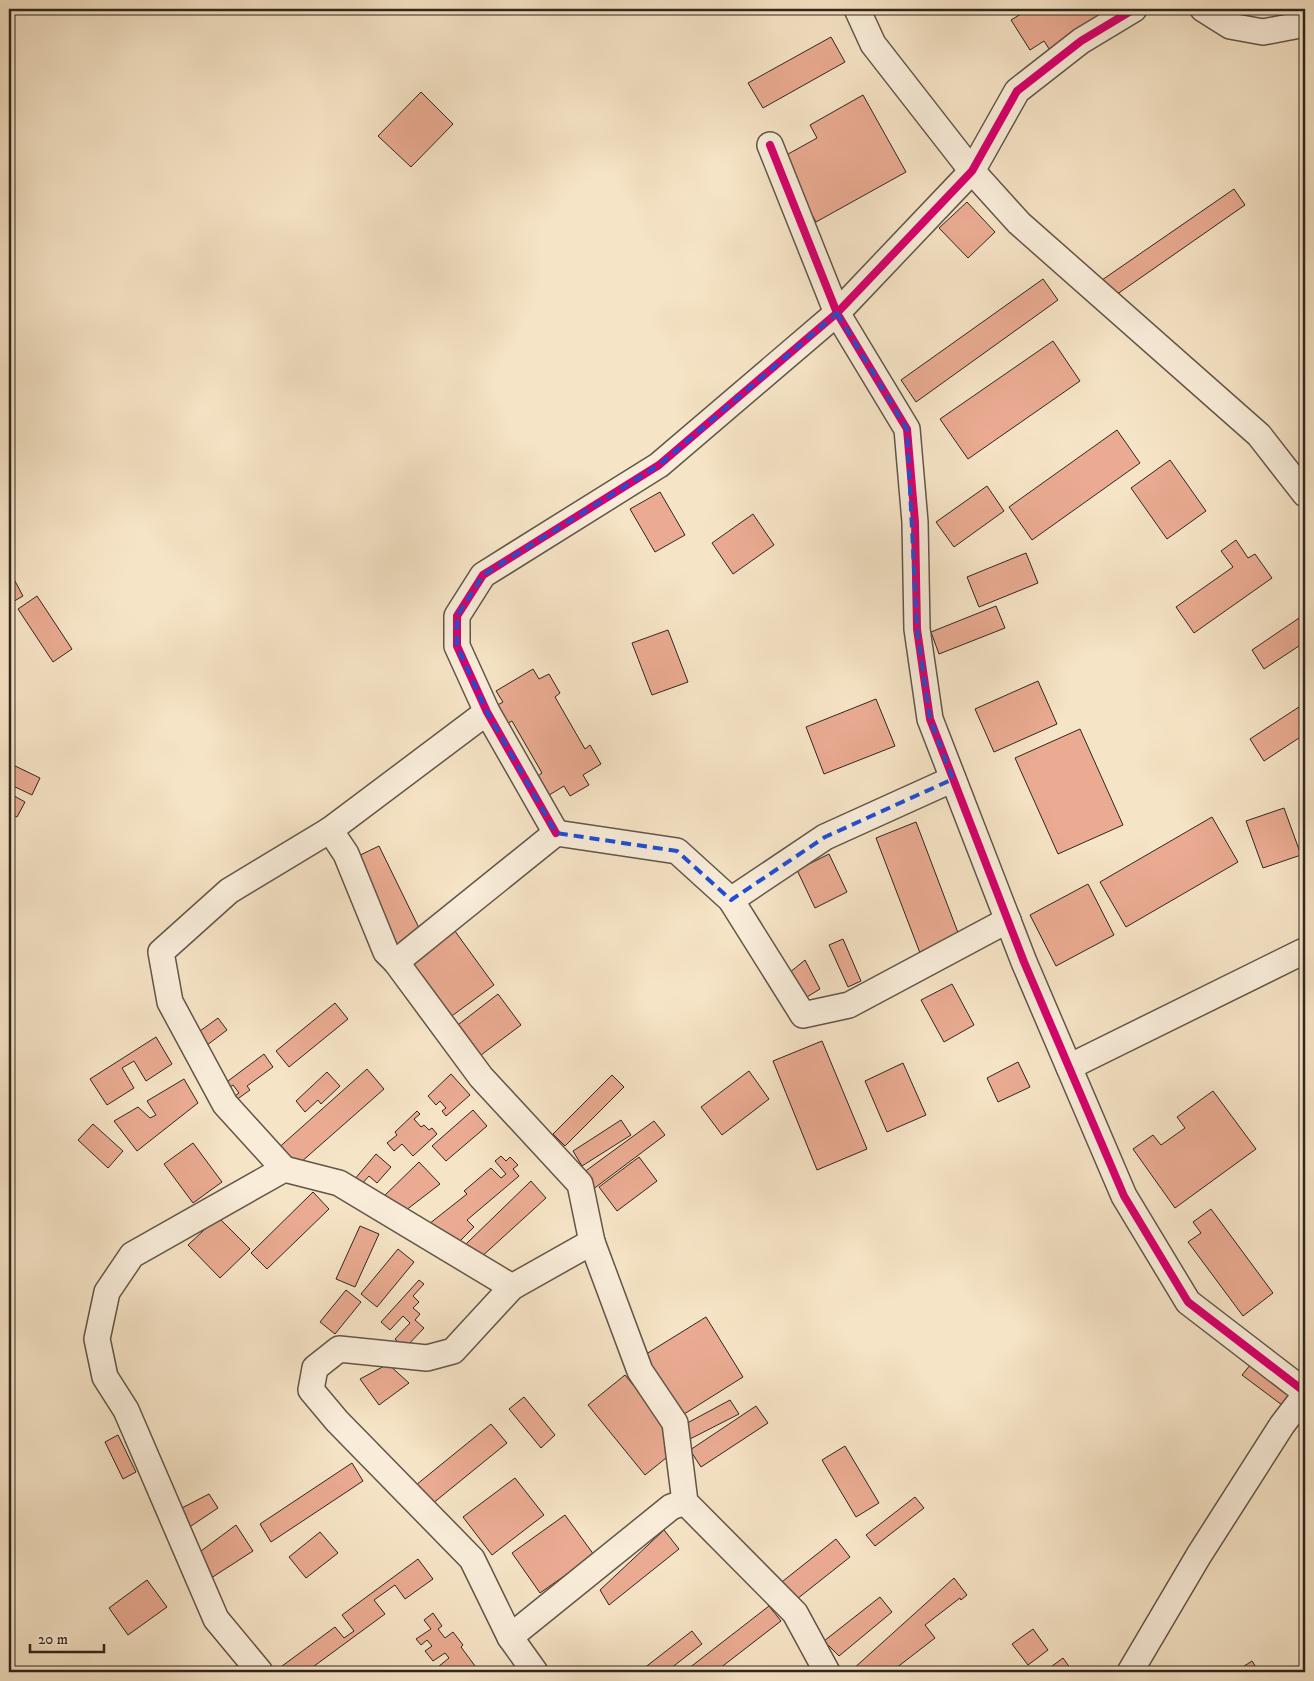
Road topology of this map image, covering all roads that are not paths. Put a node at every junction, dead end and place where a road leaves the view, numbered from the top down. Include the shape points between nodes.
1 (857, 9) edge
2 (1134, 9) edge
3 (1203, 9) edge
4 (1305, 24) edge
5 (770, 144) dead end
6 (972, 171) junction
7 (837, 313) junction
8 (1305, 494) edge
9 (487, 712) junction
10 (953, 779) junction
11 (330, 830) junction
12 (556, 833) junction
13 (731, 900) junction
14 (1008, 920) junction
15 (1305, 956) edge
16 (396, 962) junction
17 (1069, 1067) junction
18 (284, 1169) junction
19 (592, 1242) junction
20 (512, 1287) junction
21 (1305, 1394) edge
22 (685, 1502) junction
23 (510, 1637) junction
24 (260, 1672) edge
25 (535, 1672) edge
26 (827, 1672) edge
27 (1130, 1672) edge

1 - 6 street via 873,44
2 - 6 street via 1081,41 1016,91
3 - 4 street via 1230,26 1262,32
5 - 7 street
6 - 7 street
6 - 8 street via 1020,223 1259,435
7 - 9 street via 660,465 483,575 457,616 457,646
7 - 10 street via 907,429 915,522 917,630 930,719
9 - 11 street
9 - 12 street
10 - 13 street via 825,837
10 - 14 street
11 - 16 street via 346,854 386,952
11 - 18 street via 229,891 161,952 170,1002 225,1104
12 - 13 street via 677,851
12 - 16 street
13 - 14 street via 803,1015 849,1005
14 - 17 street
15 - 17 street via 1302,952
16 - 19 street via 481,1077 580,1184
17 - 21 street via 1124,1196 1188,1302
18 - 20 street via 339,1183
18 - 24 street via 132,1254 107,1292 97,1339 105,1377 126,1410 216,1619
19 - 20 street
19 - 22 street via 640,1371 676,1423
20 - 23 street via 452,1351 427,1358 339,1350 315,1368 311,1390 472,1559
21 - 27 street via 1199,1555
22 - 23 street via 671,1507
22 - 26 street via 795,1613
23 - 25 street

